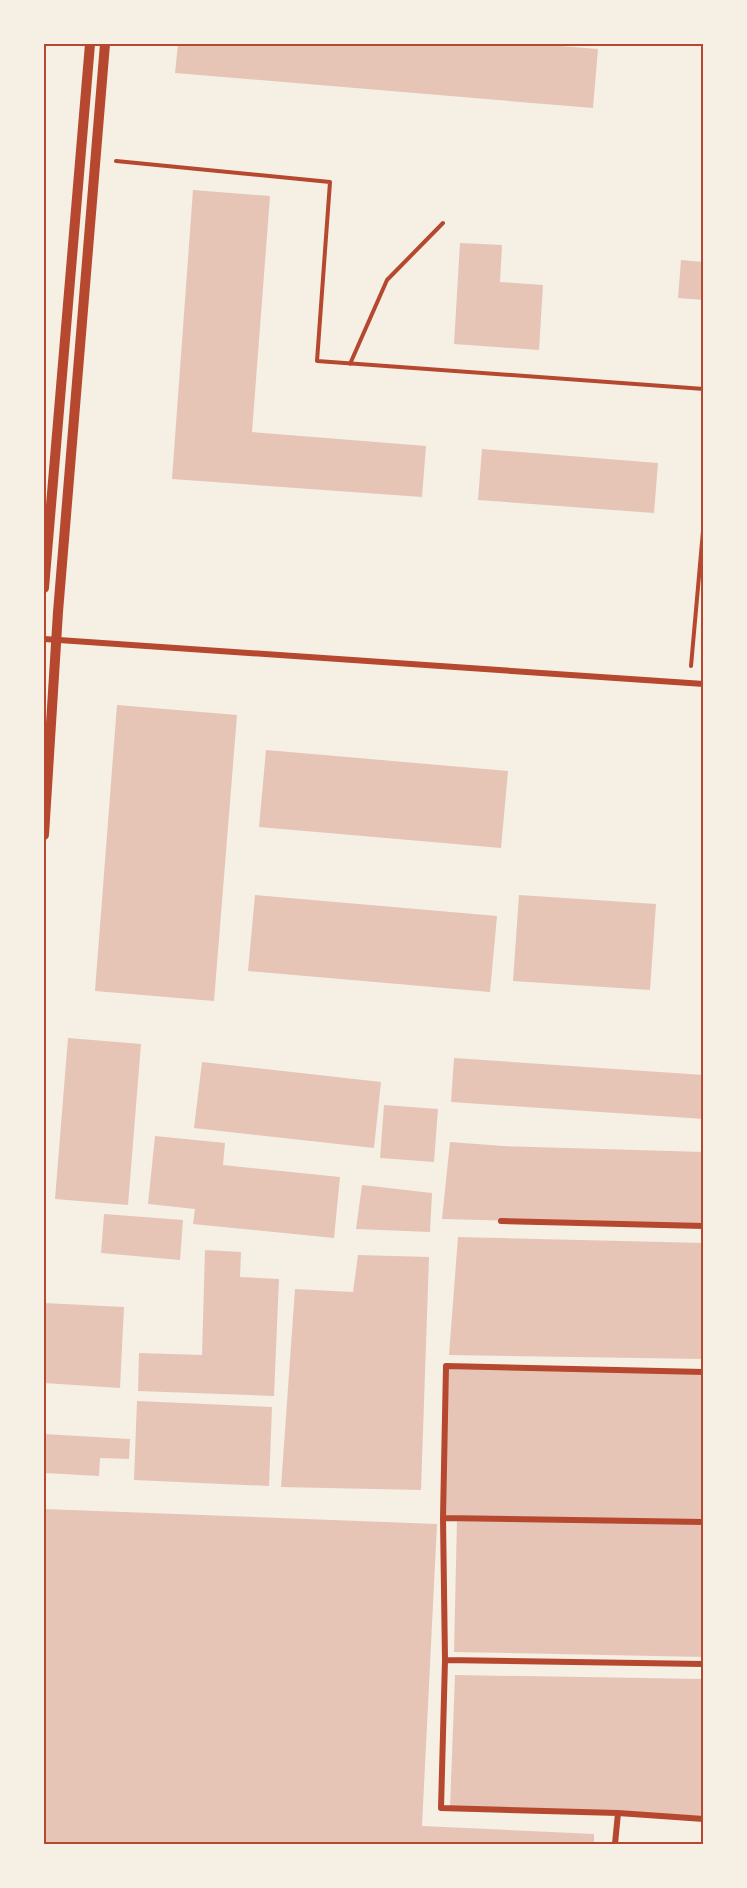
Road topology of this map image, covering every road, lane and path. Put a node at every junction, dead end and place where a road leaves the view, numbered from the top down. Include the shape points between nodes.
1 (90, 44) edge
2 (105, 44) edge
3 (95, 159) junction
4 (443, 223) dead end
5 (350, 364) junction
6 (704, 389) edge
7 (704, 520) edge
8 (44, 588) edge
9 (44, 639) edge
10 (56, 640) junction
11 (690, 683) junction
12 (704, 684) edge
13 (44, 836) edge
14 (501, 1221) dead end
15 (704, 1226) edge
16 (704, 1372) edge
17 (442, 1518) junction
18 (704, 1522) edge
19 (445, 1660) junction
20 (704, 1664) edge
21 (618, 1813) junction
22 (704, 1819) edge
23 (615, 1845) edge

1 - 8 street
2 - 3 street
3 - 5 path via 330,182 317,361
3 - 10 street
4 - 5 path via 387,280
5 - 6 path
7 - 11 path
9 - 10 street
10 - 11 street
10 - 13 street
11 - 12 street
14 - 15 street
16 - 17 street via 446,1366
17 - 18 street
17 - 19 street
19 - 20 street
19 - 21 street via 441,1808
21 - 22 street
21 - 23 street

